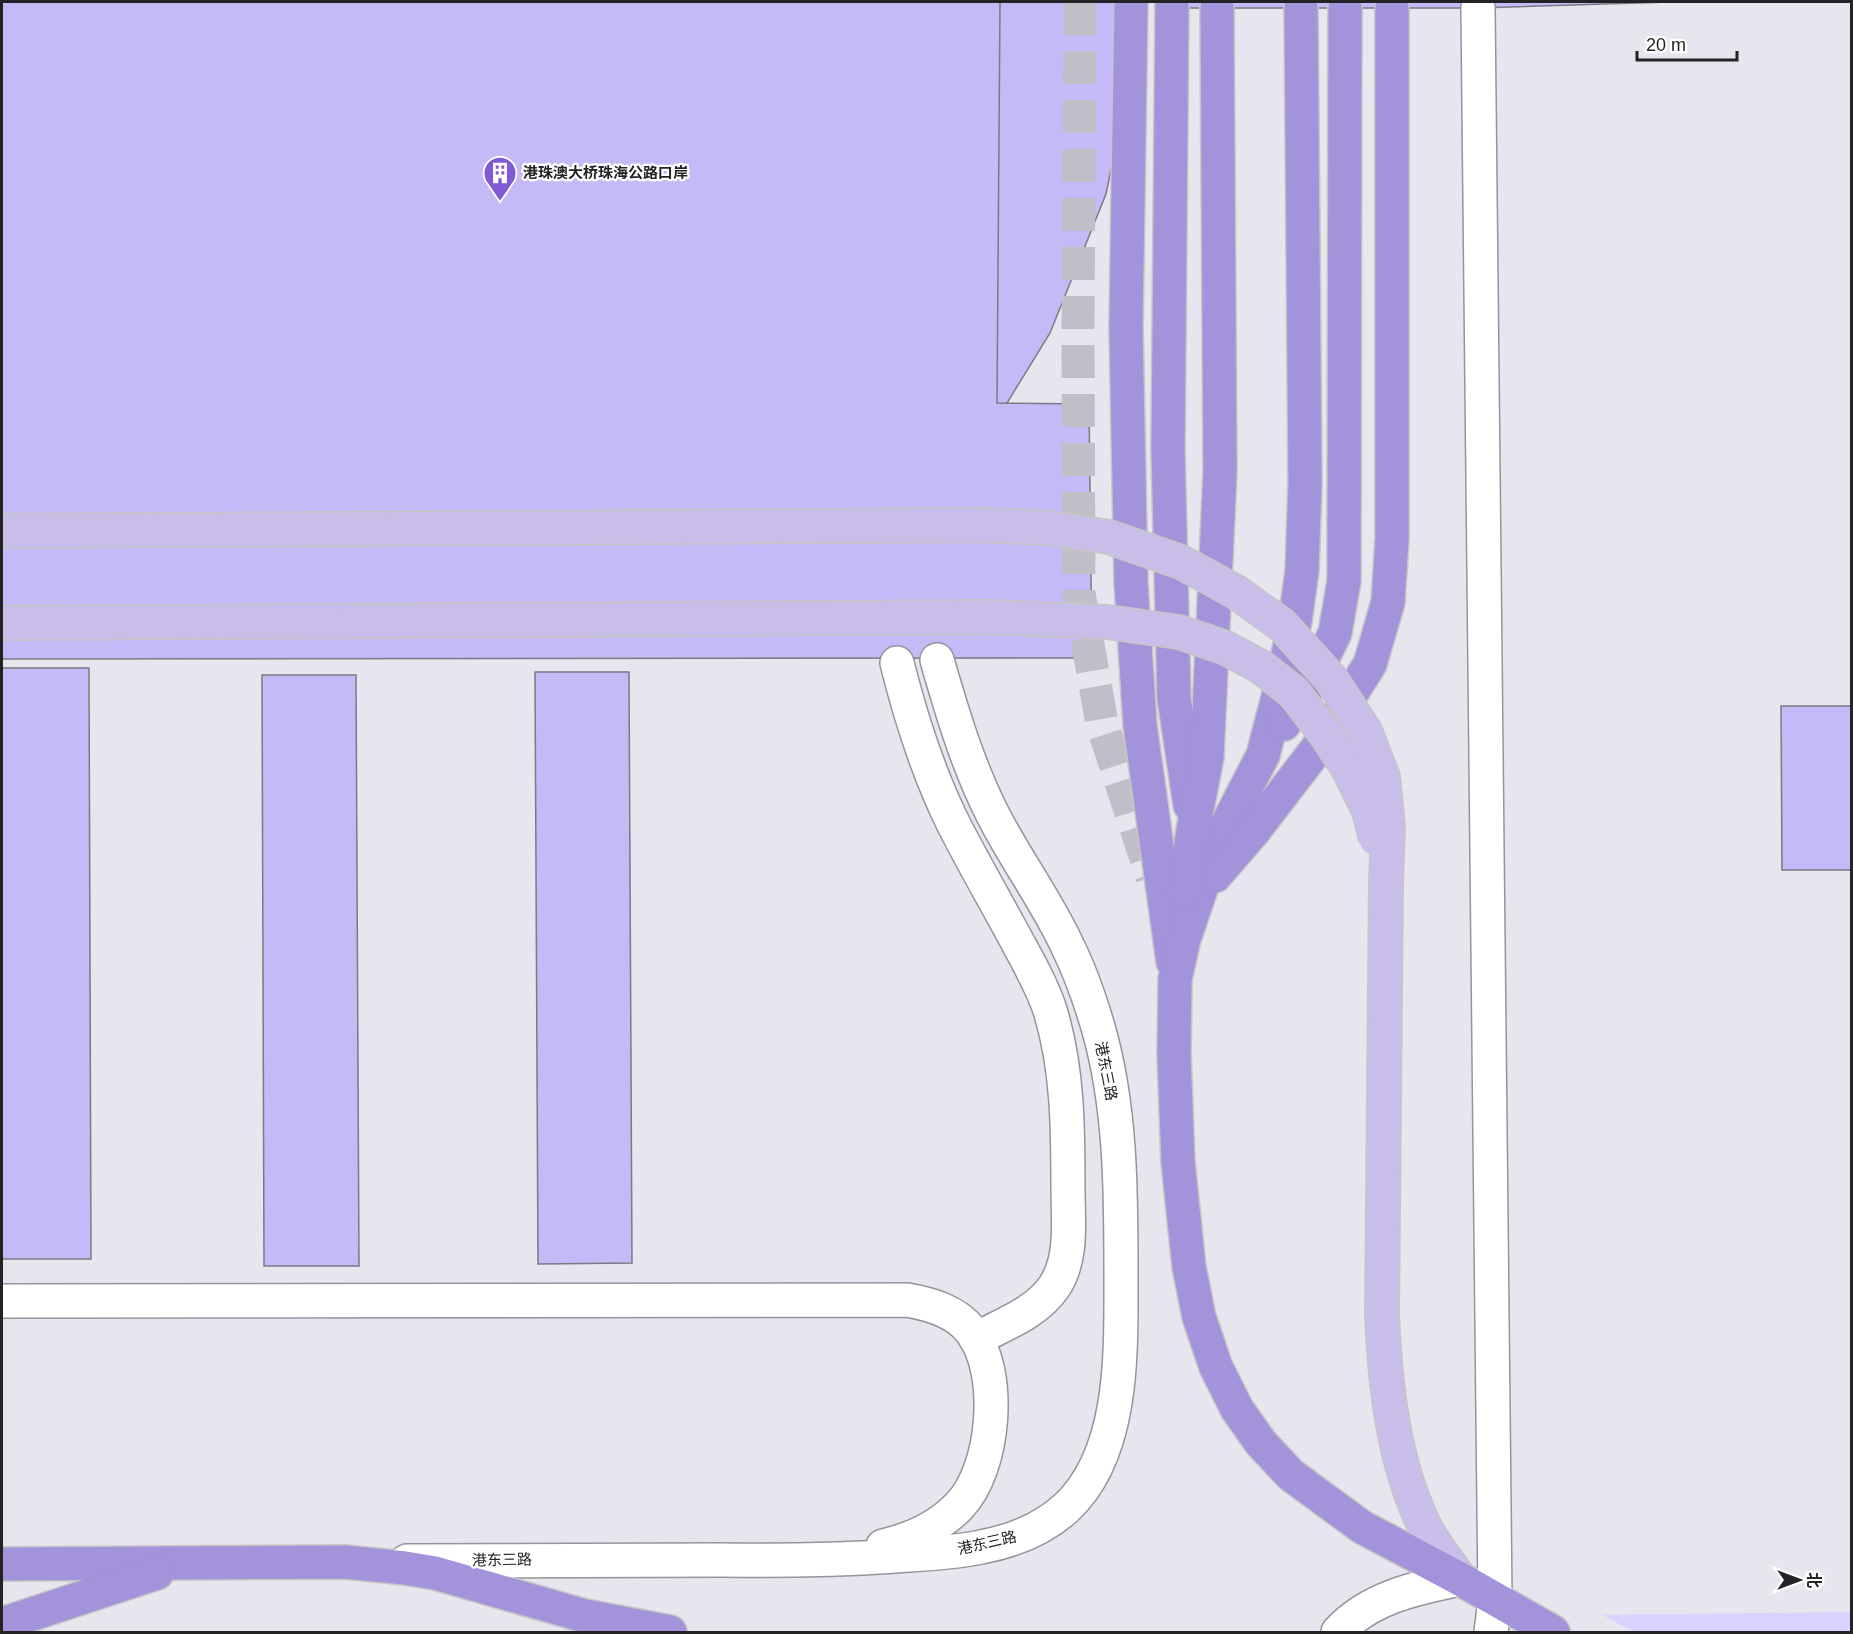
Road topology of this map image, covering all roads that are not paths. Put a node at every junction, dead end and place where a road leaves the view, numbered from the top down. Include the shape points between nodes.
1 (1131, 2) edge
2 (1172, 6) dead end
3 (1217, 8) dead end
4 (1301, 8) dead end
5 (1345, 8) dead end
6 (1392, 8) dead end
7 (1478, 8) dead end
8 (2, 531) edge
9 (2, 623) edge
10 (937, 660) dead end
11 (897, 663) dead end
12 (1263, 755) junction
13 (1193, 830) junction
14 (1386, 882) junction
15 (1197, 898) junction
16 (1176, 979) junction
17 (2, 1301) edge
18 (976, 1339) junction
19 (816, 1561) junction
20 (345, 1562) junction
21 (2, 1564) edge
22 (186, 1564) junction
23 (1460, 1579) junction
24 (1495, 1600) junction
25 (2, 1624) edge
26 (670, 1632) edge
27 (1338, 1632) edge
28 (1491, 1632) edge
29 (1553, 1632) edge

1 - 16 highway via 1126,327 1131,583 1140,725
2 - 13 highway via 1168,449 1174,698
3 - 13 highway via 1220,472 1207,757
4 - 12 highway via 1305,483 1302,571 1283,678
5 - 12 highway via 1344,581 1335,633 1310,686
6 - 15 highway via 1392,539 1388,602 1370,664 1316,750
7 - 24 street
8 - 14 main road, bridge via 986,525 1048,528 1109,537 1180,562 1236,592 1282,625 1331,679 1365,731 1383,777 1388,827
9 - 14 main road, bridge via 987,617 1107,622 1179,632 1226,648 1262,667 1294,693 1354,780 1369,811
10 - 19 street, 港东三路 via 967,755 993,814 1068,946 1098,1028 1111,1088 1119,1164 1118,1382 1103,1449 1087,1482 1068,1506 1043,1527 1012,1540 945,1553
11 - 18 street via 927,764 954,825 1035,974 1049,1009 1064,1083 1068,1122 1065,1268 1035,1308
12 - 15 highway via 1215,848
13 - 16 highway
14 - 23 main road via 1382,1314 1385,1376 1410,1490 1425,1527
15 - 16 highway
16 - 23 highway via 1178,1162 1189,1267 1216,1367 1261,1443 1290,1475 1362,1527
17 - 18 street via 907,1300 955,1316
18 - 19 street via 988,1368 988,1440 982,1466 960,1505 923,1532 898,1542
19 - 20 street, 港东三路
20 - 22 highway, 港东三路
20 - 26 highway via 435,1573 585,1616
21 - 22 highway, 港东三路
22 - 25 highway
23 - 24 highway
23 - 27 street via 1387,1598 1365,1609
24 - 28 street
24 - 29 highway

